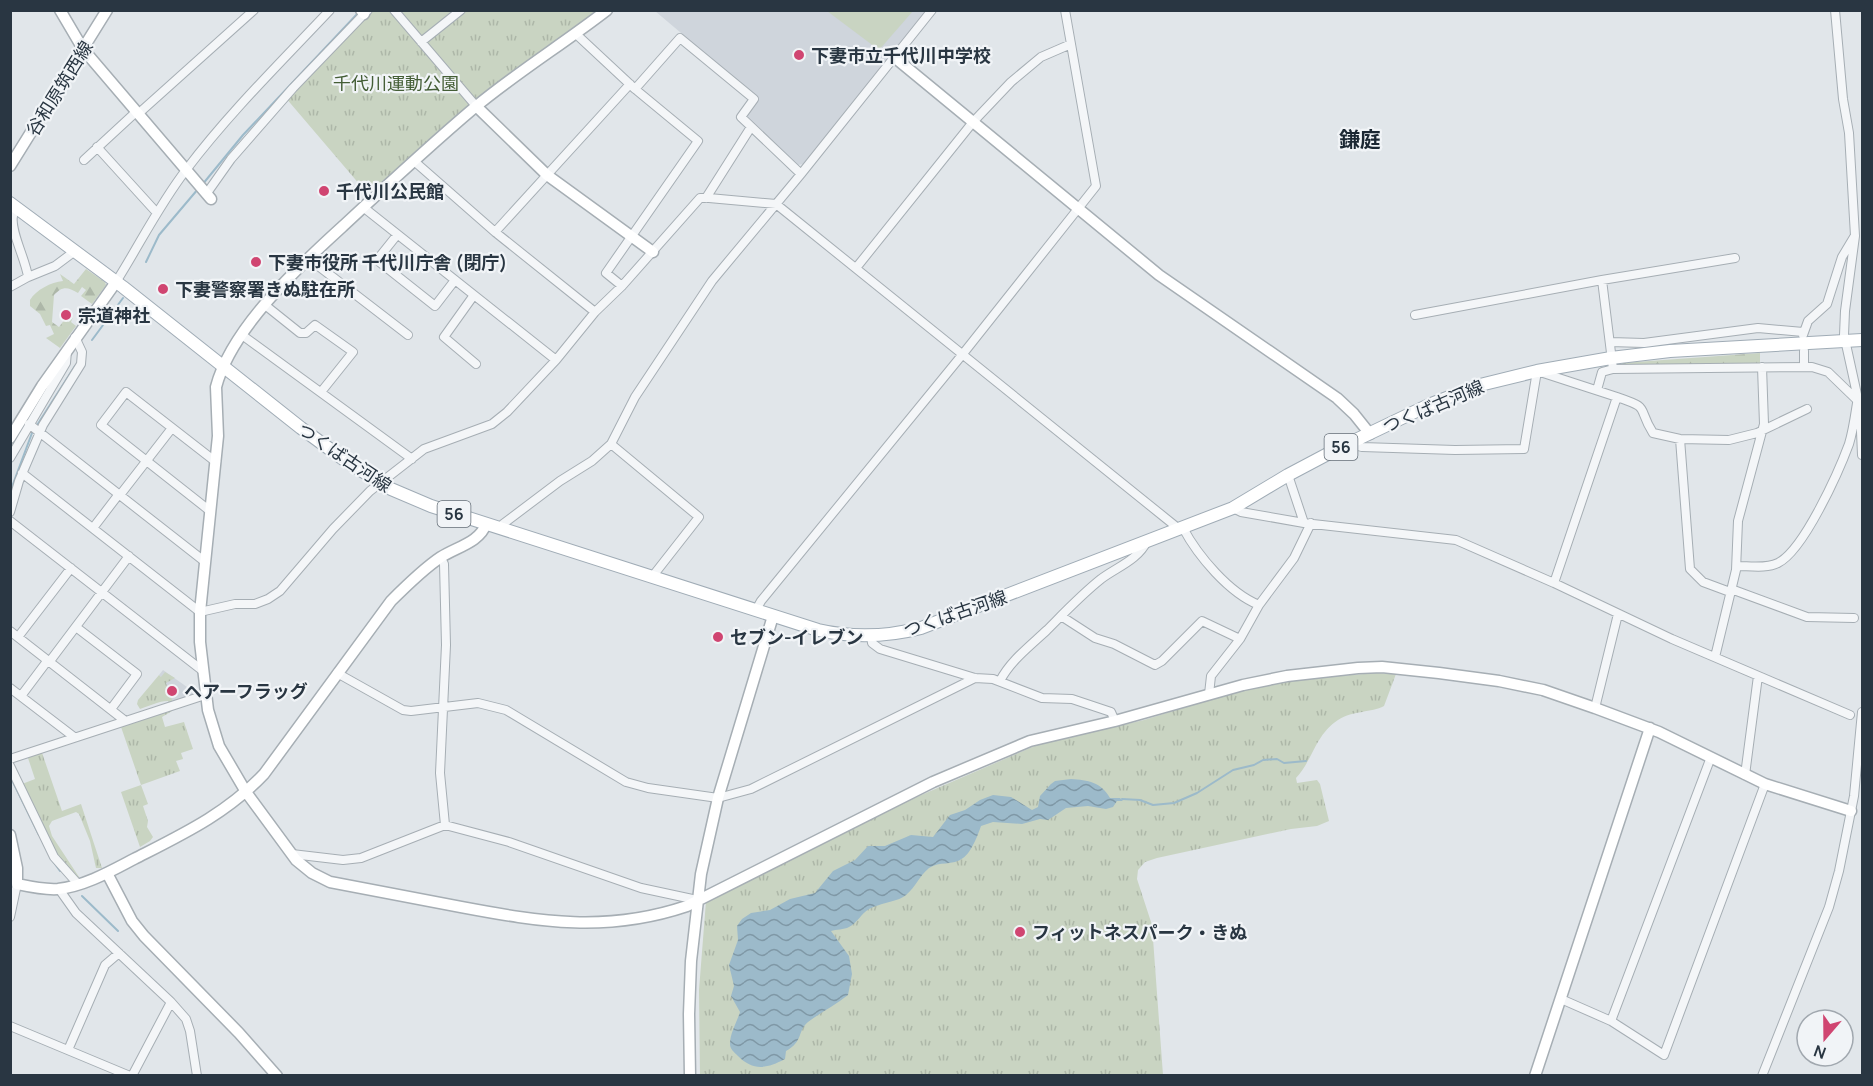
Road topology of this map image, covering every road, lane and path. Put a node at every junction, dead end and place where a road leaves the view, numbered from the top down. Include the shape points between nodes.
1 (60, 10) edge
2 (107, 10) edge
3 (254, 10) edge
4 (330, 10) edge
5 (394, 10) edge
6 (461, 10) edge
7 (607, 10) edge
8 (932, 10) edge
9 (1065, 10) edge
10 (1835, 10) edge
11 (365, 12) edge
12 (576, 34) junction
13 (421, 42) junction
14 (1071, 44) junction
15 (83, 49) junction
16 (894, 57) junction
17 (633, 87) junction
18 (476, 106) junction
19 (137, 113) junction
20 (973, 122) junction
21 (751, 127) junction
22 (97, 147) junction
23 (84, 160) dead end
24 (414, 161) junction
25 (10, 166) edge
26 (186, 170) junction
27 (801, 174) junction
28 (547, 175) junction
29 (209, 196) joint
30 (706, 198) junction
31 (776, 204) junction
32 (14, 206) edge
33 (363, 207) junction
34 (1079, 209) junction
35 (157, 213) junction
36 (495, 232) junction
37 (397, 235) junction
38 (630, 236) junction
39 (1855, 236) junction
40 (75, 251) junction
41 (653, 252) junction
42 (308, 258) junction
43 (1735, 258) dead end
44 (856, 268) junction
45 (28, 277) junction
46 (454, 280) junction
47 (1602, 280) junction
48 (116, 282) junction
49 (622, 286) junction
50 (10, 287) edge
51 (474, 295) junction
52 (265, 305) junction
53 (595, 312) junction
54 (1415, 315) dead end
55 (242, 335) junction
56 (408, 335) dead end
57 (75, 337) junction
58 (1861, 340) edge
59 (1844, 341) junction
60 (1610, 342) junction
61 (66, 350) junction
62 (1803, 351) dead end
63 (962, 355) junction
64 (556, 360) junction
65 (476, 364) dead end
66 (1612, 364) junction
67 (223, 366) junction
68 (1762, 367) junction
69 (1804, 367) junction
70 (1537, 371) junction
71 (1597, 390) junction
72 (321, 392) junction
73 (1617, 397) junction
74 (1857, 401) junction
75 (1807, 409) dead end
76 (29, 424) junction
77 (172, 428) junction
78 (1763, 430) junction
79 (40, 431) junction
80 (1370, 434) junction
81 (11, 435) edge
82 (1680, 439) junction
83 (1355, 441) junction
84 (611, 444) junction
85 (1863, 455) edge
86 (10, 458) edge
87 (412, 459) junction
88 (146, 461) junction
89 (216, 462) junction
90 (22, 473) junction
91 (1288, 475) junction
92 (381, 484) junction
93 (120, 495) junction
94 (1233, 508) junction
95 (11, 509) edge
96 (210, 511) junction
97 (10, 521) edge
98 (1307, 523) junction
99 (486, 524) junction
100 (93, 528) junction
101 (500, 529) junction
102 (1181, 529) junction
103 (1147, 541) junction
104 (129, 556) junction
105 (441, 558) junction
106 (204, 561) junction
107 (1737, 566) junction
108 (71, 568) junction
109 (652, 578) junction
110 (1554, 583) junction
111 (1730, 590) junction
112 (102, 592) junction
113 (1259, 605) junction
114 (756, 610) junction
115 (200, 612) junction
116 (1618, 614) junction
117 (773, 616) junction
118 (1061, 616) junction
119 (1854, 618) dead end
120 (76, 627) junction
121 (10, 631) edge
122 (871, 636) junction
123 (18, 637) junction
124 (1240, 639) junction
125 (1715, 657) junction
126 (49, 661) junction
127 (203, 670) junction
128 (337, 673) junction
129 (1758, 676) junction
130 (975, 678) junction
131 (1000, 681) junction
132 (10, 688) edge
133 (1209, 694) junction
134 (205, 695) junction
135 (21, 696) junction
136 (442, 708) junction
137 (1595, 708) junction
138 (111, 709) junction
139 (1863, 712) edge
140 (1850, 715) dead end
141 (124, 720) junction
142 (1115, 721) junction
143 (1650, 728) junction
144 (74, 737) junction
145 (1711, 757) junction
146 (10, 759) edge
147 (10, 766) edge
148 (1745, 775) junction
149 (1766, 784) junction
150 (246, 792) junction
151 (718, 798) junction
152 (1851, 811) junction
153 (445, 825) junction
154 (10, 835) edge
155 (292, 854) junction
156 (14, 867) edge
157 (107, 873) junction
158 (17, 884) junction
159 (78, 884) junction
160 (59, 889) junction
161 (697, 900) junction
162 (10, 917) edge
163 (119, 953) junction
164 (1561, 999) junction
165 (171, 1002) junction
166 (1611, 1022) junction
167 (10, 1026) edge
168 (68, 1050) junction
169 (131, 1076) edge
170 (197, 1076) edge
171 (277, 1076) edge
172 (690, 1076) edge
173 (1535, 1076) edge
174 (1762, 1076) edge

1 - 15 street
2 - 15 street, 谷和原筑西線
3 - 19 street
4 - 26 street
5 - 13 street
6 - 13 street
7 - 12 street
8 - 16 street
9 - 14 street
10 - 39 street via 1850,133
11 - 29 street via 231,159
12 - 17 street
12 - 18 street
13 - 18 street
14 - 20 street via 1041,57
14 - 34 street via 1096,186
15 - 19 street
15 - 25 street, 谷和原筑西線
16 - 20 street
16 - 27 street
17 - 21 street via 680,38 754,99 741,117
17 - 28 street
17 - 38 street via 698,141
18 - 24 street
18 - 28 street
19 - 22 street
19 - 26 street
20 - 34 street
20 - 44 street
21 - 27 street
21 - 30 street
22 - 23 street
22 - 35 street
24 - 33 street
24 - 36 street
26 - 29 street
26 - 35 street
27 - 31 street
28 - 36 street
28 - 38 street
30 - 31 street
30 - 41 street via 700,198
31 - 44 street
31 - 84 street via 712,281 635,397
32 - 40 main road, つくば古河線 / 56
32 - 45 street via 14,229
33 - 37 street
33 - 42 street
34 - 63 street
34 - 80 street via 1159,275 1337,398
35 - 48 street
36 - 53 street
37 - 46 street
37 - 46 street via 377,260 435,306
38 - 41 street
38 - 49 street via 606,273
39 - 59 street
39 - 60 street via 1842,257 1827,304 1808,321 1803,334 1758,328 1644,343
40 - 45 street via 55,266
40 - 48 main road, つくば古河線 / 56
41 - 49 street
42 - 52 street
42 - 56 street
43 - 47 street
44 - 63 street
45 - 50 street
46 - 51 street
47 - 54 street
47 - 60 street
48 - 57 street
48 - 67 main road, つくば古河線 / 56
49 - 53 street
51 - 64 street
51 - 65 street via 444,338
52 - 55 street
52 - 72 street via 300,333 315,325 353,352
53 - 64 street
55 - 67 street
55 - 72 street
57 - 61 street
57 - 79 street via 82,352 81,364
58 - 59 main road, つくば古河線 / 56
59 - 66 main road, つくば古河線 / 56 via 1670,351
59 - 74 street
60 - 66 street
61 - 76 street via 66,363
61 - 81 street
62 - 69 street
63 - 102 street
63 - 114 street
64 - 87 street via 492,424 424,449
66 - 68 street
66 - 70 main road, つくば古河線 / 56
66 - 71 street via 1602,372
67 - 89 street via 216,387
67 - 92 main road, つくば古河線 / 56 via 301,428
68 - 69 street
68 - 78 street
69 - 74 street via 1828,372
70 - 71 street
70 - 80 main road, つくば古河線 / 56 via 1456,393
70 - 83 street via 1524,449 1362,447
71 - 73 street
72 - 87 street
73 - 82 street via 1639,404 1653,433
73 - 110 street
74 - 85 street
74 - 107 street via 1849,443 1807,531 1779,563
75 - 78 street
76 - 79 street
76 - 86 street
77 - 88 street
77 - 88 street via 126,392 101,425
77 - 89 street
78 - 82 street via 1722,441
78 - 107 street via 1738,521
79 - 90 street
79 - 93 street
80 - 83 main road, つくば古河線 / 56
82 - 111 street via 1690,569 1703,582
83 - 91 main road, つくば古河線 / 56
84 - 101 street
84 - 109 street via 699,517
87 - 92 street
88 - 93 street
88 - 96 street
89 - 96 street
90 - 95 street
90 - 100 street
91 - 94 main road, つくば古河線 / 56
91 - 98 street
92 - 99 main road, つくば古河線 / 56 via 416,501
92 - 115 street via 333,528 280,591 255,604 231,604
93 - 100 street
93 - 106 street
94 - 98 street
94 - 102 main road, つくば古河線 / 56
96 - 106 street
97 - 108 street
98 - 110 street via 1456,540
98 - 113 street via 1294,558
99 - 101 main road, つくば古河線 / 56
99 - 105 street via 481,535
100 - 104 street
101 - 109 main road, つくば古河線 / 56
102 - 103 main road, つくば古河線 / 56
102 - 113 street via 1234,591
103 - 118 street via 1139,554 1094,585
103 - 122 main road, つくば古河線 / 56 via 921,628
104 - 112 street
104 - 115 street
105 - 128 street via 391,601
105 - 136 street via 446,626
106 - 115 street
107 - 111 street
108 - 112 street
108 - 123 street
109 - 114 main road, つくば古河線 / 56
110 - 116 street
111 - 119 street via 1807,617
111 - 125 street
112 - 120 street
112 - 127 street
113 - 124 street
114 - 117 main road, つくば古河線 / 56
115 - 127 street
116 - 125 street
116 - 137 street
117 - 122 main road, つくば古河線 / 56 via 832,633
117 - 151 street
118 - 124 street via 1095,638 1155,665 1202,621
118 - 131 street via 1015,660
120 - 126 street
120 - 138 street via 137,674
121 - 123 street
122 - 130 street via 872,643 880,649
123 - 126 street
124 - 133 street via 1211,676
125 - 129 street
126 - 135 street
126 - 138 street
127 - 134 street
128 - 136 street via 404,710
128 - 150 street via 283,750
129 - 140 street
129 - 148 street
130 - 131 street
130 - 151 street via 751,789
131 - 142 street via 1042,698 1072,699 1097,707 1111,712
132 - 135 street
133 - 137 street via 1287,676 1382,668 1499,681 1543,690
133 - 142 street
134 - 141 street
134 - 150 street via 217,740
135 - 144 street
136 - 151 street via 478,703 506,710 626,782 648,789
136 - 153 street via 440,772
137 - 143 street
138 - 141 street
139 - 152 street
141 - 144 street
142 - 161 street via 1012,747 933,782
143 - 145 street
143 - 164 street
144 - 146 street
145 - 148 street
145 - 166 street
147 - 159 street via 54,857
148 - 149 street
149 - 152 street
149 - 166 street via 1664,1055
150 - 155 street
150 - 157 street via 202,825
151 - 161 street
152 - 174 street via 1829,907
153 - 155 street via 361,858 343,860
153 - 161 street via 509,842 632,885
154 - 156 street
155 - 161 street via 312,873 330,882 544,921 628,919 677,909
156 - 158 street
157 - 159 street
157 - 171 street via 144,936
158 - 160 street
158 - 162 street
159 - 160 street
160 - 163 street via 76,913
161 - 172 street via 689,1002
163 - 165 street
163 - 168 street via 105,965
164 - 166 street
164 - 173 street
165 - 169 street
165 - 170 street via 186,1019
167 - 168 street
168 - 169 street

